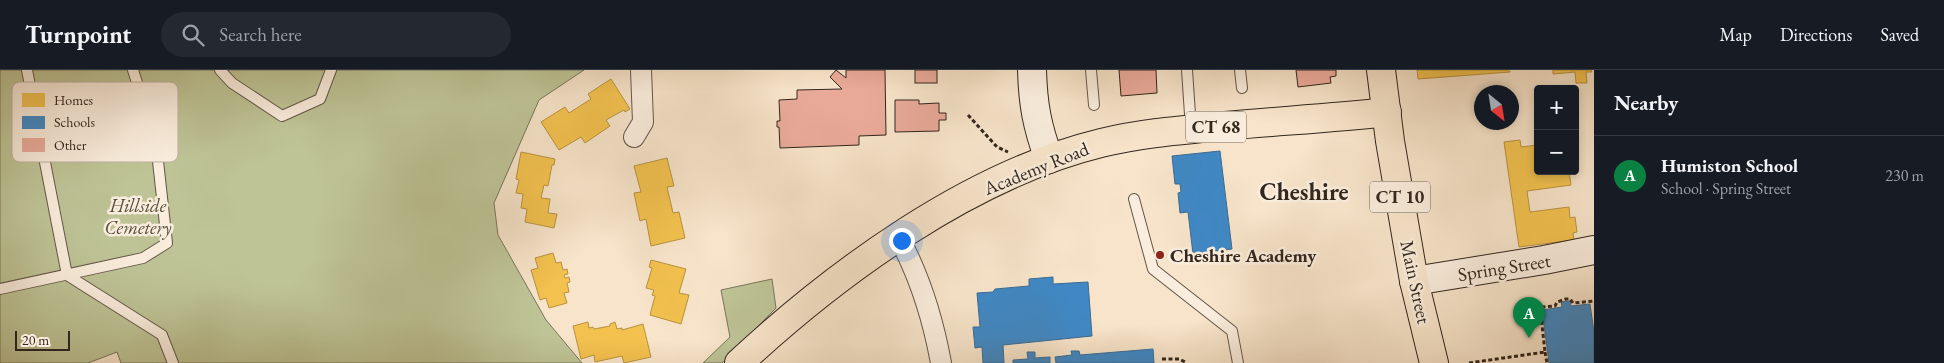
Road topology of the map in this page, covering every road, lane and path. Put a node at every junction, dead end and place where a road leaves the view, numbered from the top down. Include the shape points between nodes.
1 (133, 70) edge
2 (220, 70) edge
3 (331, 70) edge
4 (641, 70) edge
5 (1032, 70) edge
6 (1091, 70) edge
7 (1187, 70) edge
8 (1240, 70) edge
9 (1381, 70) edge
10 (137, 82) edge
11 (1242, 88) dead end
12 (1094, 105) dead end
13 (1387, 112) junction
14 (968, 115) dead end
15 (1191, 129) junction
16 (634, 137) dead end
17 (1010, 153) dead end
18 (1049, 159) junction
19 (45, 162) edge
20 (158, 162) edge
21 (1134, 200) dead end
22 (899, 238) junction
23 (1594, 250) edge
24 (67, 275) junction
25 (1414, 282) junction
26 (0, 289) edge
27 (1594, 301) edge
28 (1545, 352) junction
29 (1162, 359) dead end
30 (173, 363) edge
31 (739, 363) edge
32 (941, 363) edge
33 (1187, 363) edge
34 (1238, 363) edge
35 (1434, 363) edge
36 (1469, 363) edge
37 (1547, 363) edge

1 - 10 lane
2 - 3 lane via 232,83 282,116 320,98
4 - 16 street via 642,122
5 - 18 street via 1037,123
6 - 12 lane
7 - 15 lane
8 - 11 lane
9 - 13 main road, CT 10
13 - 15 main road, Academy Road / CT 68
13 - 25 main road, Main Street / CT 10
14 - 17 path via 997,148
15 - 18 main road, Academy Road / CT 68 via 1145,134
18 - 22 main road, Academy Road / CT 68 via 956,202
19 - 24 lane
20 - 24 lane via 167,243 143,258
21 - 34 lane via 1153,269 1232,331
22 - 31 main road, Academy Road / CT 68 via 818,295
22 - 32 street via 924,293
23 - 25 street, Spring Street
24 - 26 lane
24 - 30 lane via 162,335
25 - 35 main road, Main Street / CT 10
27 - 28 path via 1573,303 1566,299 1555,306 1540,308
28 - 36 path
28 - 37 path
29 - 33 path via 1179,359

